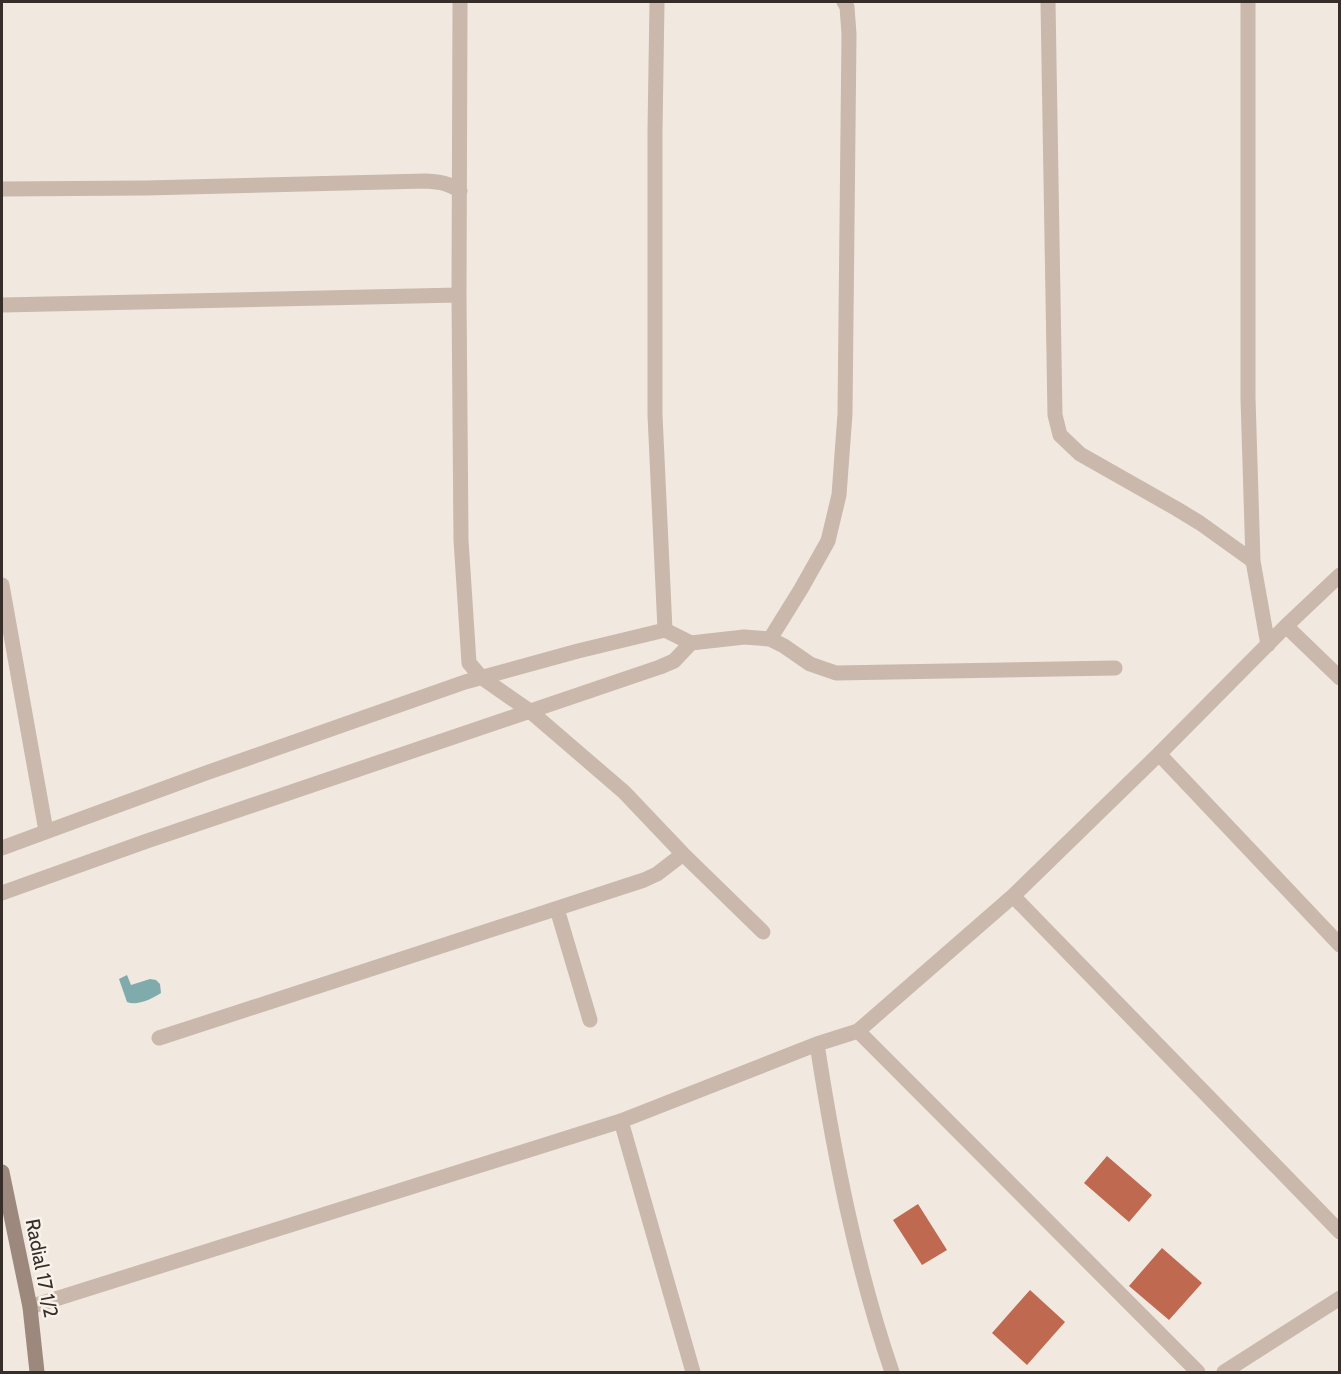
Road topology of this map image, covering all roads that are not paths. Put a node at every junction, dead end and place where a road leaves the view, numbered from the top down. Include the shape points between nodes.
1 (460, 2) edge
2 (657, 2) edge
3 (844, 2) edge
4 (1048, 2) edge
5 (1248, 2) edge
6 (2, 189) edge
7 (460, 191) junction
8 (459, 295) junction
9 (2, 304) edge
10 (1252, 561) junction
11 (1340, 575) edge
12 (2, 585) edge
13 (1286, 626) junction
14 (665, 630) junction
15 (770, 639) junction
16 (691, 643) junction
17 (1268, 645) junction
18 (1116, 668) dead end
19 (481, 677) junction
20 (1340, 678) edge
21 (531, 712) junction
22 (1160, 754) junction
23 (46, 831) junction
24 (2, 848) edge
25 (682, 854) junction
26 (2, 892) edge
27 (1013, 896) junction
28 (556, 909) junction
29 (763, 932) dead end
30 (1340, 945) edge
31 (590, 1020) dead end
32 (858, 1031) junction
33 (159, 1038) dead end
34 (817, 1044) junction
35 (621, 1121) junction
36 (2, 1172) edge
37 (1340, 1232) edge
38 (1340, 1298) edge
39 (30, 1307) junction
40 (37, 1372) edge
41 (693, 1372) edge
42 (892, 1372) edge
43 (1197, 1372) edge
44 (1224, 1372) edge

1 - 7 street
2 - 14 street via 655,415
3 - 15 street via 849,34 845,414 839,495 828,541
4 - 10 street via 1055,415 1060,435 1080,454 1200,523
5 - 10 street
6 - 7 street via 426,181 441,182
7 - 8 street
8 - 9 street
8 - 19 street via 461,540 466,635 469,663
10 - 17 street
11 - 13 street
12 - 23 street
13 - 17 street
13 - 20 street
14 - 16 street
14 - 19 street
15 - 16 street
15 - 18 street via 810,664 837,673
16 - 21 street via 674,661
17 - 22 street
19 - 21 street
19 - 23 street
21 - 25 street via 624,792
21 - 26 street
22 - 27 street
22 - 30 street
23 - 24 street
25 - 28 street via 644,880
25 - 29 street
27 - 32 street
27 - 37 street
28 - 31 street
28 - 33 street
32 - 34 street
32 - 43 street
34 - 35 street
34 - 42 street via 857,1249
35 - 39 street
35 - 41 street
36 - 39 street, Radial 17 1/2
38 - 44 street
39 - 40 street, Radial 17 1/2

